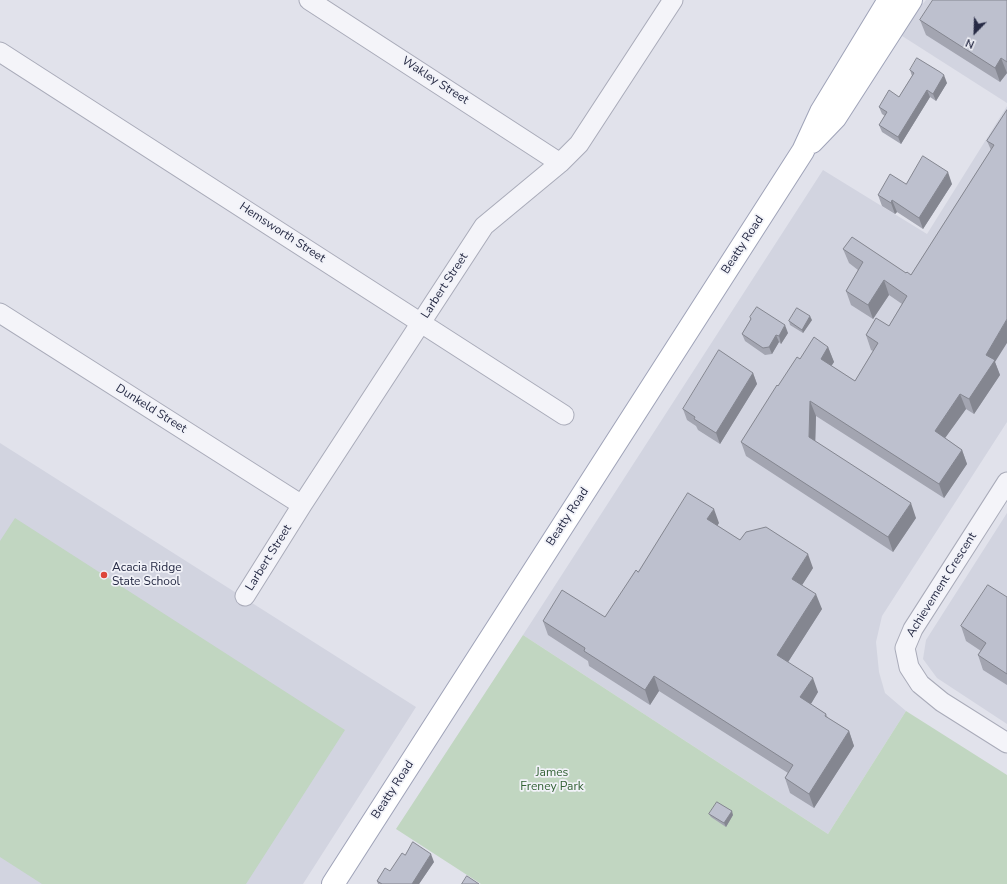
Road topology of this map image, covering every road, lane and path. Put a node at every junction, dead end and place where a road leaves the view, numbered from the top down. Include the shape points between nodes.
1 (309, 0) edge
2 (673, 0) edge
3 (889, 0) edge
4 (911, 0) edge
5 (0, 52) edge
6 (803, 151) junction
7 (560, 163) junction
8 (0, 312) edge
9 (421, 323) junction
10 (564, 415) dead end
11 (1007, 482) edge
12 (302, 505) junction
13 (245, 596) dead end
14 (1007, 743) edge
15 (333, 884) edge

1 - 7 street, Wakley Street
2 - 7 street, Larbert Street via 579,144
3 - 6 main road, Beatty Road via 820,112
4 - 6 main road, Beatty Road via 835,118
5 - 9 street, Hemsworth Street
6 - 15 main road, Beatty Road
7 - 9 street, Larbert Street via 484,226
8 - 12 street, Dunkeld Street
9 - 10 street, Hemsworth Street
9 - 12 street, Larbert Street
11 - 14 street, Achievement Crescent via 913,629 905,648 909,667 920,684 942,702
12 - 13 street, Larbert Street

